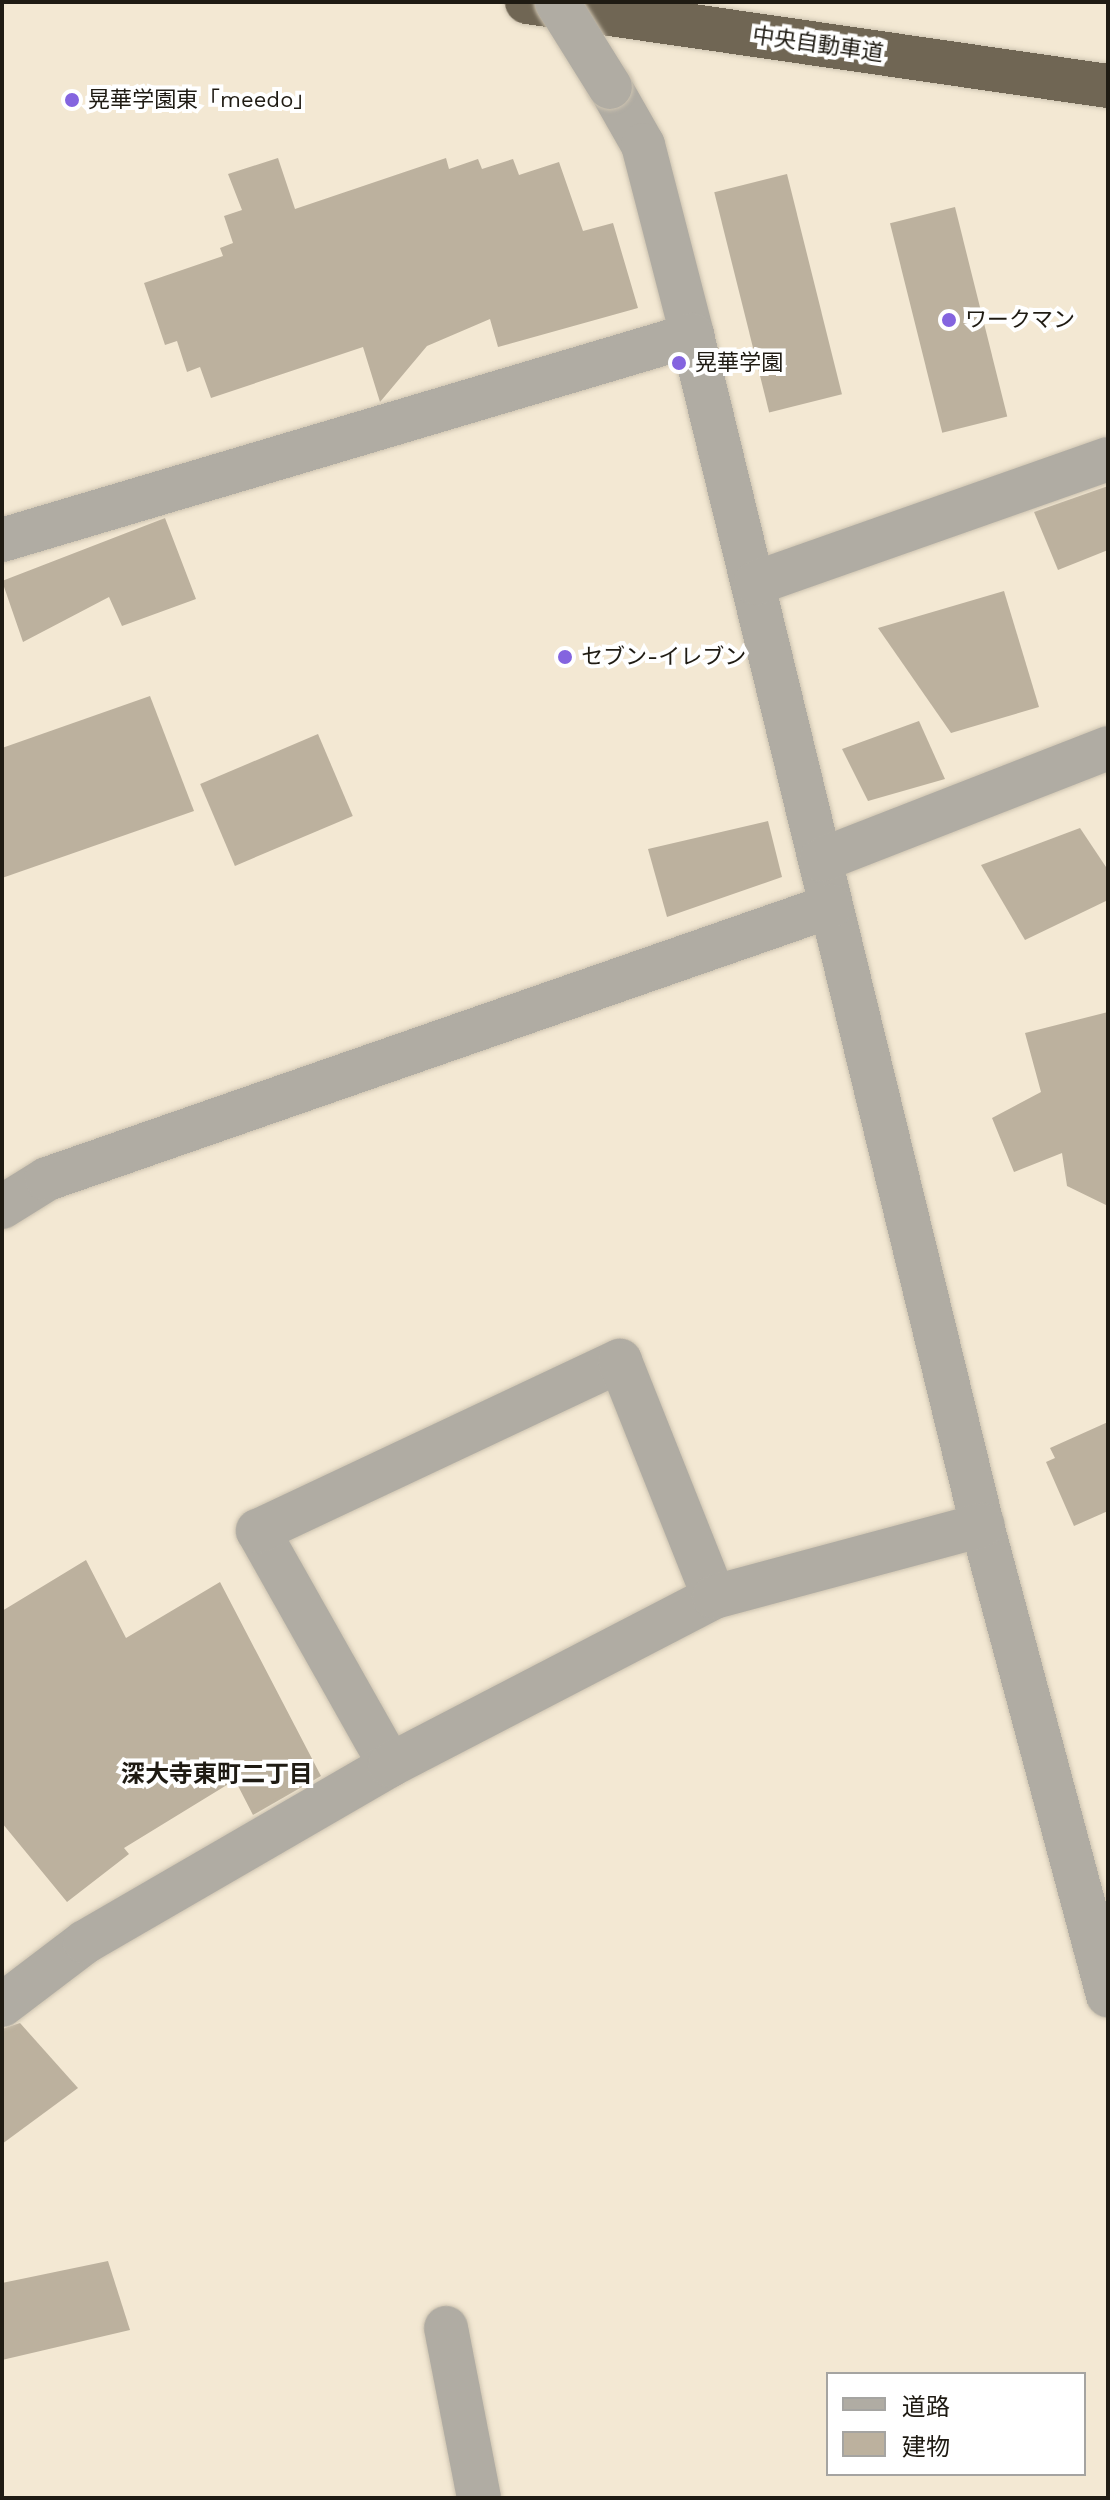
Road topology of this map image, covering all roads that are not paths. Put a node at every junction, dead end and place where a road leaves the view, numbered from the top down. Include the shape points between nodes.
1 (527, 2) edge
2 (557, 2) edge
3 (1108, 86) edge
4 (692, 335) junction
5 (1108, 459) edge
6 (2, 540) edge
7 (756, 583) junction
8 (1108, 748) edge
9 (821, 860) junction
10 (831, 906) junction
11 (2, 1207) edge
12 (982, 1525) junction
13 (714, 1597) junction
14 (390, 1765) junction
15 (1108, 1995) edge
16 (2, 2005) edge
17 (446, 2328) dead end
18 (479, 2498) edge

1 - 3 highway, 中央自動車道
2 - 4 street, bridge via 643,145
4 - 6 street
4 - 7 street
5 - 7 street
7 - 9 street
8 - 9 street
9 - 10 street
10 - 11 street via 47,1179
10 - 12 street
12 - 13 street
12 - 15 street
13 - 14 street
13 - 14 street via 620,1361 258,1531
14 - 16 street via 85,1942
17 - 18 street

